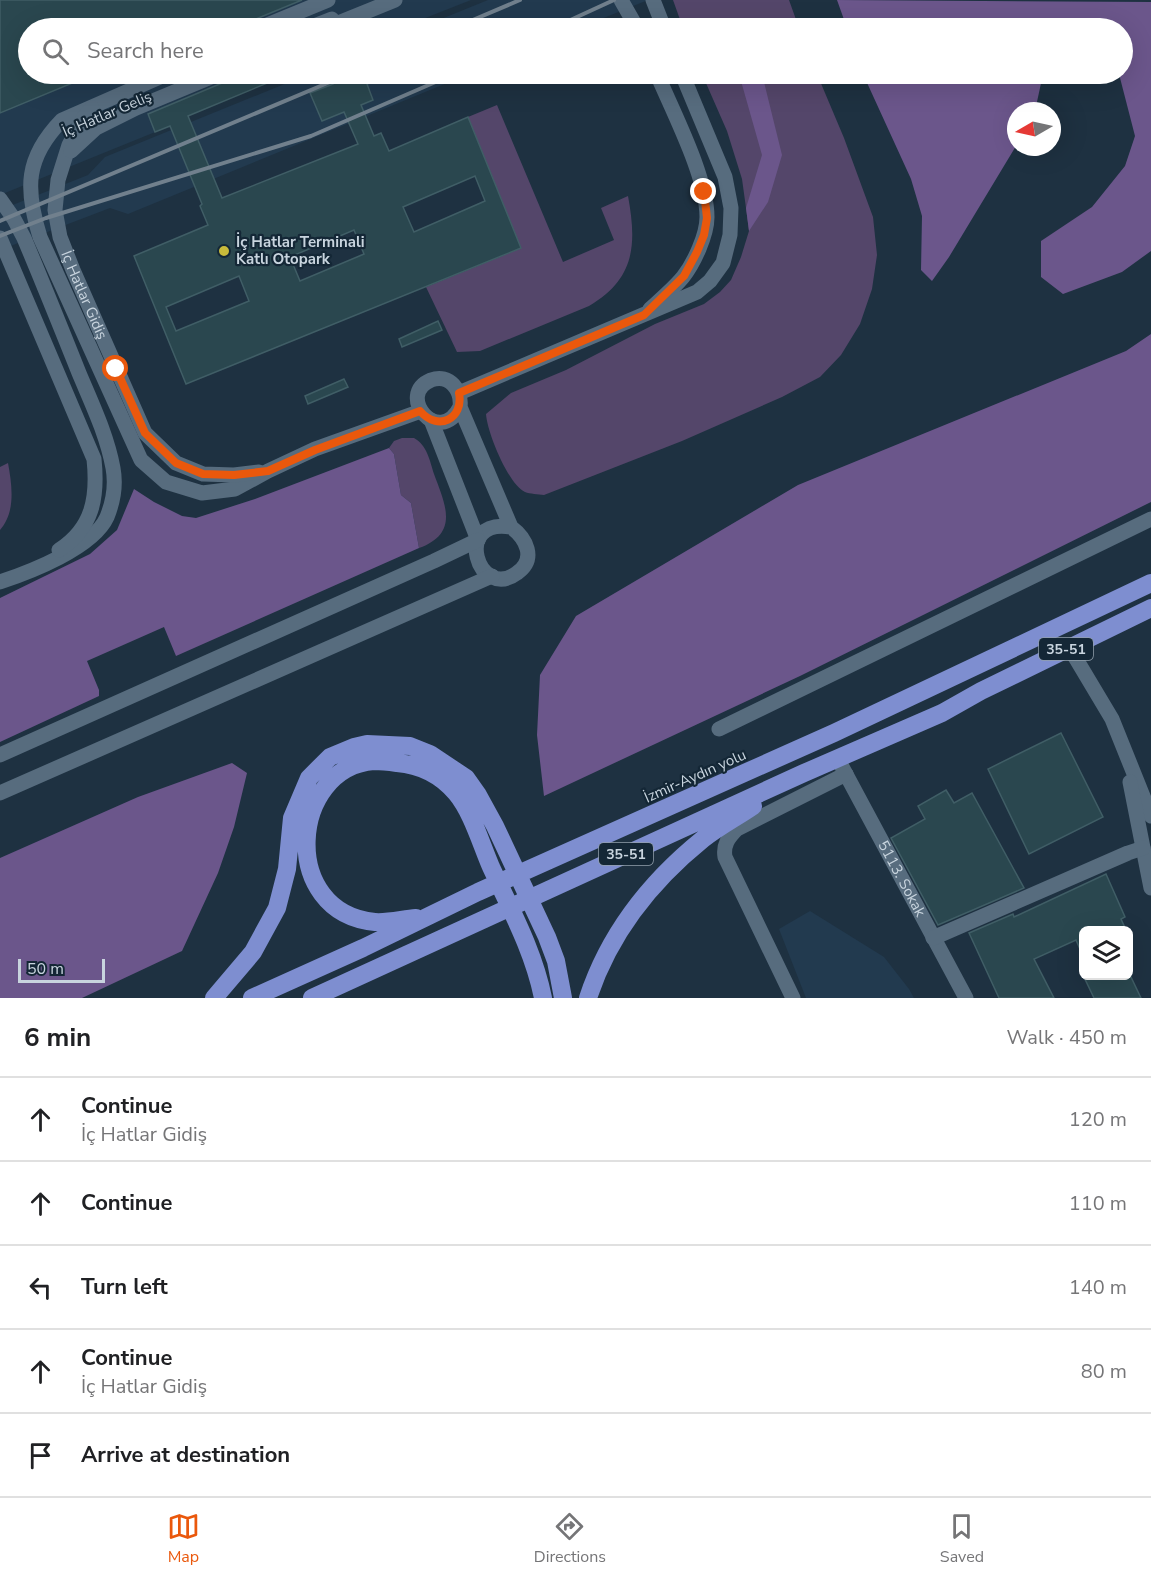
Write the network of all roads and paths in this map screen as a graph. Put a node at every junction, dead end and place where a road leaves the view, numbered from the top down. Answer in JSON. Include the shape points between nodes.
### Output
{"nodes":[{"id":1,"x":328,"y":0,"type":"edge"},
{"id":2,"x":342,"y":0,"type":"edge"},
{"id":3,"x":377,"y":0,"type":"edge"},
{"id":4,"x":395,"y":0,"type":"edge"},
{"id":5,"x":621,"y":0,"type":"edge"},
{"id":6,"x":653,"y":1,"type":"edge"},
{"id":7,"x":284,"y":18,"type":"edge"},
{"id":8,"x":298,"y":18,"type":"edge"},
{"id":9,"x":333,"y":18,"type":"edge"},
{"id":10,"x":351,"y":18,"type":"edge"},
{"id":11,"x":631,"y":18,"type":"edge"},
{"id":12,"x":660,"y":18,"type":"edge"},
{"id":13,"x":127,"y":84,"type":"edge"},
{"id":14,"x":144,"y":84,"type":"edge"},
{"id":15,"x":179,"y":84,"type":"edge"},
{"id":16,"x":195,"y":84,"type":"edge"},
{"id":17,"x":661,"y":84,"type":"edge"},
{"id":18,"x":686,"y":84,"type":"edge"},
{"id":19,"x":44,"y":141,"type":"junction"},
{"id":20,"x":65,"y":157,"type":"junction"},
{"id":21,"x":0,"y":199,"type":"edge"},
{"id":22,"x":0,"y":238,"type":"edge"},
{"id":23,"x":644,"y":315,"type":"junction"},
{"id":24,"x":460,"y":400,"type":"junction"},
{"id":25,"x":426,"y":416,"type":"junction"},
{"id":26,"x":268,"y":471,"type":"junction"},
{"id":27,"x":1151,"y":519,"type":"edge"},
{"id":28,"x":511,"y":527,"type":"junction"},
{"id":29,"x":478,"y":540,"type":"junction"},
{"id":30,"x":24,"y":574,"type":"junction"},
{"id":31,"x":492,"y":576,"type":"junction"},
{"id":32,"x":0,"y":582,"type":"edge"},
{"id":33,"x":1151,"y":583,"type":"edge"},
{"id":34,"x":1151,"y":608,"type":"edge"},
{"id":35,"x":1069,"y":647,"type":"junction"},
{"id":36,"x":719,"y":729,"type":"dead end"},
{"id":37,"x":1124,"y":750,"type":"junction"},
{"id":38,"x":0,"y":755,"type":"edge"},
{"id":39,"x":842,"y":767,"type":"junction"},
{"id":40,"x":804,"y":773,"type":"junction"},
{"id":41,"x":0,"y":793,"type":"edge"},
{"id":42,"x":1151,"y":816,"type":"edge"},
{"id":43,"x":1143,"y":848,"type":"junction"},
{"id":44,"x":1151,"y":888,"type":"edge"},
{"id":45,"x":430,"y":917,"type":"junction"},
{"id":46,"x":933,"y":938,"type":"junction"},
{"id":47,"x":214,"y":998,"type":"edge"},
{"id":48,"x":252,"y":998,"type":"edge"},
{"id":49,"x":312,"y":998,"type":"edge"},
{"id":50,"x":543,"y":998,"type":"edge"},
{"id":51,"x":563,"y":998,"type":"edge"},
{"id":52,"x":588,"y":998,"type":"edge"},
{"id":53,"x":793,"y":998,"type":"edge"},
{"id":54,"x":966,"y":998,"type":"edge"}],
"edges":[{"from":1,"to":7,"type":"street"},
{"from":2,"to":8,"type":"street"},
{"from":3,"to":9,"type":"street"},
{"from":4,"to":10,"type":"street"},
{"from":5,"to":11,"type":"street"},
{"from":6,"to":12,"type":"street"},
{"from":13,"to":20,"type":"street","name":"İç Hatlar Gidiş","via":[[94,105]]},
{"from":14,"to":19,"type":"street","name":"İç Hatlar Geliş","via":[[62,120]]},
{"from":15,"to":19,"type":"street","name":"İç Hatlar Geliş"},
{"from":16,"to":20,"type":"street","via":[[96,128]]},
{"from":17,"to":23,"type":"street","via":[[704,192],[707,218],[704,235],[684,276]]},
{"from":18,"to":23,"type":"street","via":[[725,177],[731,208],[730,235],[723,263],[710,281],[697,292]]},
{"from":19,"to":26,"type":"street","name":"İç Hatlar Geliş","via":[[30,175],[33,214],[141,460],[166,482],[202,493],[235,489]]},
{"from":20,"to":26,"type":"street","name":"İç Hatlar Gidiş","via":[[55,210],[60,237],[145,433],[176,463],[203,474]]},
{"from":21,"to":30,"type":"street","via":[[14,219],[42,282],[100,425],[114,482],[106,519],[81,546]]},
{"from":22,"to":30,"type":"street","via":[[94,459],[97,485],[93,509],[69,544]]},
{"from":23,"to":24,"type":"street"},
{"from":24,"to":25,"type":"street","via":[[452,418],[438,422]]},
{"from":24,"to":25,"type":"street","via":[[451,382],[430,381],[420,391],[418,405]]},
{"from":24,"to":28,"type":"street"},
{"from":25,"to":26,"type":"street","via":[[315,450]]},
{"from":25,"to":29,"type":"street"},
{"from":27,"to":36,"type":"street"},
{"from":28,"to":29,"type":"street","via":[[490,528]]},
{"from":28,"to":31,"type":"street","via":[[526,542],[528,551],[523,567],[509,577]]},
{"from":29,"to":31,"type":"street","via":[[475,549],[479,565]]},
{"from":29,"to":38,"type":"street"},
{"from":30,"to":32,"type":"street"},
{"from":31,"to":41,"type":"street"},
{"from":33,"to":45,"type":"highway","name":"İzmir-Aydın yolu","number":"35-51"},
{"from":34,"to":35,"type":"highway","number":"35-51"},
{"from":35,"to":37,"type":"street","via":[[1112,719]]},
{"from":35,"to":39,"type":"highway","number":"35-51"},
{"from":37,"to":42,"type":"street"},
{"from":37,"to":43,"type":"street"},
{"from":39,"to":40,"type":"highway","number":"35-51"},
{"from":39,"to":46,"type":"street","name":"5113. Sokak"},
{"from":39,"to":53,"type":"street","via":[[737,829],[724,848]]},
{"from":40,"to":49,"type":"highway","number":"35-51"},
{"from":40,"to":52,"type":"highway","via":[[704,838],[663,875],[617,933]]},
{"from":43,"to":44,"type":"street"},
{"from":43,"to":46,"type":"street"},
{"from":45,"to":48,"type":"highway","name":"İzmir-Aydın yolu","number":"35-51"},
{"from":45,"to":50,"type":"highway","via":[[376,922],[351,916],[327,900],[315,884],[306,851],[312,816],[322,790],[338,775],[373,761],[412,764],[441,778],[458,794],[538,972]]},
{"from":46,"to":54,"type":"street","name":"5113. Sokak"},
{"from":47,"to":51,"type":"highway","via":[[253,952],[277,908],[287,868],[292,818],[309,778],[330,757],[367,744],[410,746],[466,778],[504,845],[547,937]]}]}
